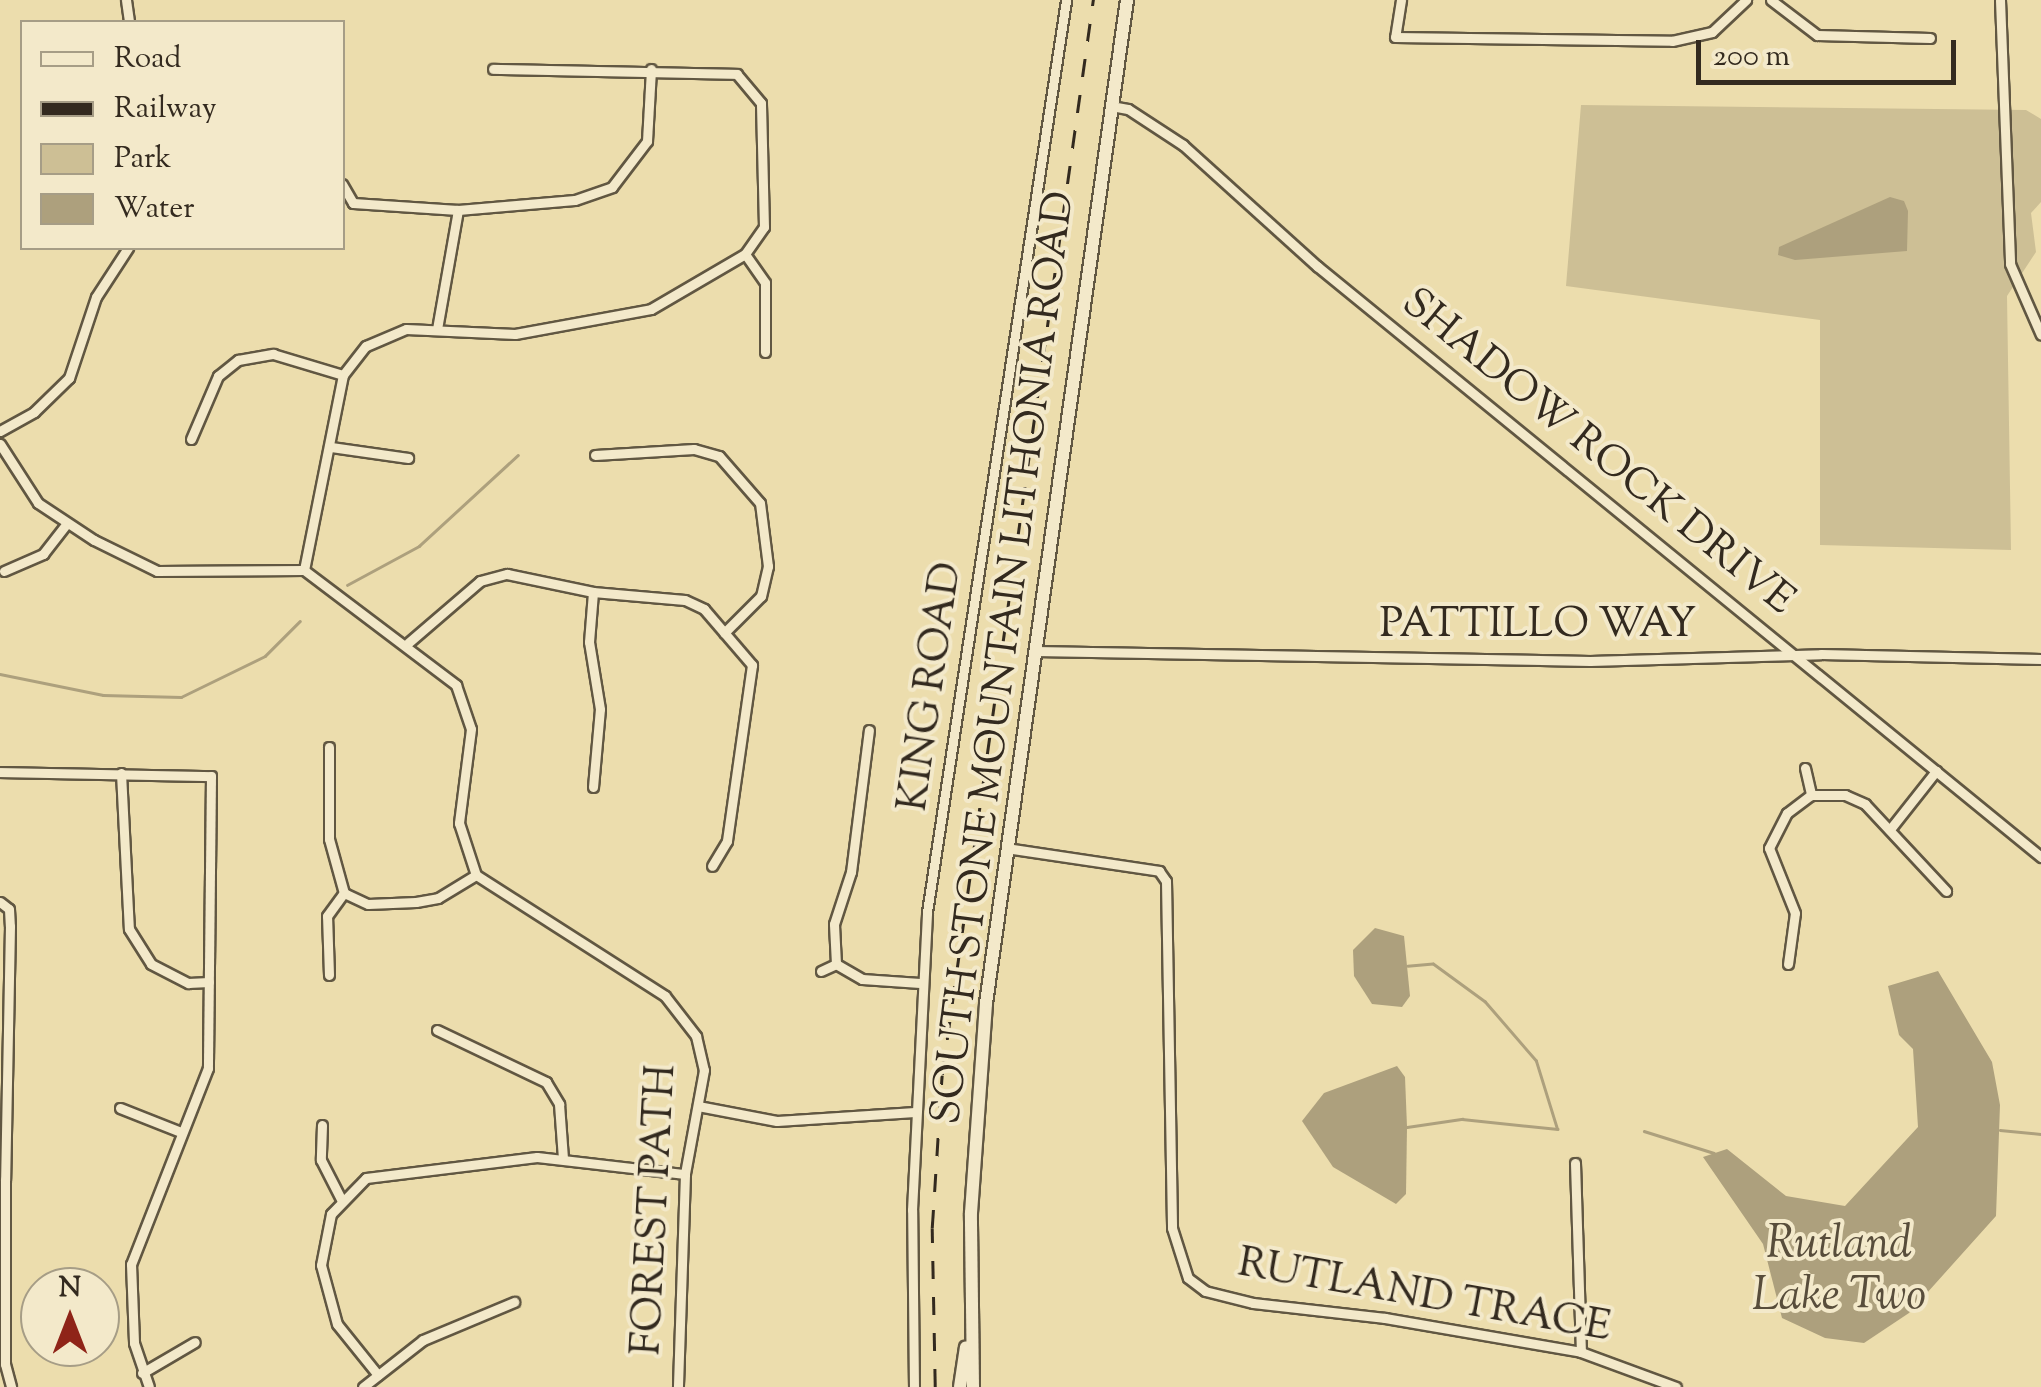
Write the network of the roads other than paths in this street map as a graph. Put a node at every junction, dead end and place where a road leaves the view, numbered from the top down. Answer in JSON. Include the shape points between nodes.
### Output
{"nodes":[{"id":1,"x":1066,"y":0,"type":"edge"},
{"id":2,"x":1127,"y":0,"type":"edge"},
{"id":3,"x":1400,"y":0,"type":"edge"},
{"id":4,"x":1746,"y":0,"type":"edge"},
{"id":5,"x":1771,"y":0,"type":"edge"},
{"id":6,"x":2000,"y":0,"type":"edge"},
{"id":7,"x":1930,"y":38,"type":"dead end"},
{"id":8,"x":493,"y":69,"type":"dead end"},
{"id":9,"x":651,"y":70,"type":"junction"},
{"id":10,"x":1111,"y":106,"type":"junction"},
{"id":11,"x":345,"y":189,"type":"edge"},
{"id":12,"x":458,"y":210,"type":"junction"},
{"id":13,"x":127,"y":250,"type":"edge"},
{"id":14,"x":744,"y":254,"type":"junction"},
{"id":15,"x":437,"y":329,"type":"junction"},
{"id":16,"x":2041,"y":335,"type":"edge"},
{"id":17,"x":764,"y":352,"type":"dead end"},
{"id":18,"x":343,"y":375,"type":"junction"},
{"id":19,"x":0,"y":431,"type":"edge"},
{"id":20,"x":191,"y":439,"type":"dead end"},
{"id":21,"x":0,"y":444,"type":"edge"},
{"id":22,"x":331,"y":447,"type":"junction"},
{"id":23,"x":596,"y":455,"type":"dead end"},
{"id":24,"x":408,"y":458,"type":"dead end"},
{"id":25,"x":66,"y":525,"type":"junction"},
{"id":26,"x":304,"y":570,"type":"junction"},
{"id":27,"x":4,"y":571,"type":"dead end"},
{"id":28,"x":593,"y":592,"type":"junction"},
{"id":29,"x":724,"y":633,"type":"junction"},
{"id":30,"x":408,"y":644,"type":"junction"},
{"id":31,"x":1035,"y":651,"type":"junction"},
{"id":32,"x":1796,"y":658,"type":"junction"},
{"id":33,"x":2041,"y":659,"type":"edge"},
{"id":34,"x":869,"y":730,"type":"dead end"},
{"id":35,"x":329,"y":747,"type":"dead end"},
{"id":36,"x":1805,"y":768,"type":"dead end"},
{"id":37,"x":0,"y":772,"type":"edge"},
{"id":38,"x":1936,"y":772,"type":"junction"},
{"id":39,"x":122,"y":773,"type":"junction"},
{"id":40,"x":593,"y":787,"type":"dead end"},
{"id":41,"x":1810,"y":795,"type":"junction"},
{"id":42,"x":1891,"y":828,"type":"junction"},
{"id":43,"x":1006,"y":848,"type":"junction"},
{"id":44,"x":2041,"y":857,"type":"edge"},
{"id":45,"x":712,"y":866,"type":"dead end"},
{"id":46,"x":476,"y":875,"type":"junction"},
{"id":47,"x":1946,"y":891,"type":"dead end"},
{"id":48,"x":344,"y":892,"type":"junction"},
{"id":49,"x":0,"y":902,"type":"edge"},
{"id":50,"x":836,"y":964,"type":"junction"},
{"id":51,"x":1788,"y":964,"type":"dead end"},
{"id":52,"x":820,"y":972,"type":"dead end"},
{"id":53,"x":330,"y":975,"type":"dead end"},
{"id":54,"x":209,"y":982,"type":"junction"},
{"id":55,"x":920,"y":983,"type":"junction"},
{"id":56,"x":437,"y":1030,"type":"dead end"},
{"id":57,"x":698,"y":1106,"type":"junction"},
{"id":58,"x":120,"y":1108,"type":"dead end"},
{"id":59,"x":915,"y":1112,"type":"junction"},
{"id":60,"x":322,"y":1125,"type":"dead end"},
{"id":61,"x":181,"y":1132,"type":"junction"},
{"id":62,"x":564,"y":1158,"type":"junction"},
{"id":63,"x":1575,"y":1164,"type":"dead end"},
{"id":64,"x":686,"y":1174,"type":"junction"},
{"id":65,"x":2,"y":1180,"type":"edge"},
{"id":66,"x":341,"y":1199,"type":"junction"},
{"id":67,"x":514,"y":1302,"type":"dead end"},
{"id":68,"x":970,"y":1336,"type":"junction"},
{"id":69,"x":195,"y":1342,"type":"dead end"},
{"id":70,"x":1581,"y":1352,"type":"junction"},
{"id":71,"x":142,"y":1373,"type":"junction"},
{"id":72,"x":378,"y":1375,"type":"junction"},
{"id":73,"x":10,"y":1387,"type":"edge"},
{"id":74,"x":148,"y":1387,"type":"edge"},
{"id":75,"x":363,"y":1387,"type":"edge"},
{"id":76,"x":678,"y":1387,"type":"edge"},
{"id":77,"x":914,"y":1387,"type":"edge"},
{"id":78,"x":960,"y":1387,"type":"edge"},
{"id":79,"x":973,"y":1387,"type":"edge"},
{"id":80,"x":1676,"y":1387,"type":"edge"}],
"edges":[{"from":1,"to":55,"type":"street","name":"KING ROAD"},
{"from":2,"to":10,"type":"main road","name":"SOUTH STONE MOUNTAIN LITHONIA ROAD"},
{"from":3,"to":4,"type":"street","via":[[1395,37],[1672,41],[1712,32]]},
{"from":5,"to":7,"type":"street","via":[[1817,35]]},
{"from":6,"to":16,"type":"street","via":[[2010,264],[2015,289]]},
{"from":8,"to":9,"type":"street"},
{"from":9,"to":12,"type":"street","via":[[646,141],[612,187],[575,200]]},
{"from":9,"to":14,"type":"street","via":[[717,69],[737,74],[756,91],[763,116],[764,227]]},
{"from":10,"to":31,"type":"main road","name":"SOUTH STONE MOUNTAIN LITHONIA ROAD"},
{"from":10,"to":32,"type":"street","name":"SHADOW ROCK DRIVE","via":[[1128,109],[1183,145],[1317,266]]},
{"from":11,"to":12,"type":"street","via":[[353,203]]},
{"from":12,"to":15,"type":"street"},
{"from":13,"to":19,"type":"street","via":[[96,297],[69,378],[34,412]]},
{"from":14,"to":15,"type":"street","via":[[651,309],[515,334]]},
{"from":14,"to":17,"type":"street","via":[[765,284]]},
{"from":15,"to":18,"type":"street","via":[[385,335]]},
{"from":18,"to":20,"type":"street","via":[[273,354],[238,360],[218,376]]},
{"from":18,"to":22,"type":"street"},
{"from":21,"to":25,"type":"street","via":[[38,503]]},
{"from":22,"to":24,"type":"street"},
{"from":22,"to":26,"type":"street"},
{"from":23,"to":29,"type":"street","via":[[707,452],[719,456],[760,503],[768,566],[762,596]]},
{"from":25,"to":26,"type":"street","via":[[157,571]]},
{"from":25,"to":27,"type":"street","via":[[43,554]]},
{"from":26,"to":30,"type":"street"},
{"from":28,"to":29,"type":"street","via":[[685,600],[704,609]]},
{"from":28,"to":30,"type":"street","via":[[520,574],[494,576]]},
{"from":28,"to":40,"type":"street","via":[[589,642],[600,708]]},
{"from":29,"to":45,"type":"street","via":[[752,665],[727,841]]},
{"from":30,"to":46,"type":"street","via":[[456,685],[466,704],[471,728],[458,810]]},
{"from":31,"to":32,"type":"street","name":"PATTILLO WAY"},
{"from":31,"to":43,"type":"main road","name":"SOUTH STONE MOUNTAIN LITHONIA ROAD"},
{"from":32,"to":33,"type":"street","name":"PATTILLO WAY"},
{"from":32,"to":38,"type":"street","name":"SHADOW ROCK DRIVE"},
{"from":34,"to":50,"type":"street","via":[[851,872],[834,924]]},
{"from":35,"to":48,"type":"street","via":[[329,840]]},
{"from":36,"to":41,"type":"street"},
{"from":37,"to":39,"type":"street"},
{"from":38,"to":42,"type":"street"},
{"from":38,"to":44,"type":"street","name":"SHADOW ROCK DRIVE"},
{"from":39,"to":54,"type":"street","via":[[124,904],[134,941],[150,964],[188,983]]},
{"from":39,"to":54,"type":"street","via":[[211,776]]},
{"from":41,"to":42,"type":"street","via":[[1855,800]]},
{"from":41,"to":51,"type":"street","via":[[1787,813],[1769,848],[1795,913]]},
{"from":42,"to":47,"type":"street"},
{"from":43,"to":68,"type":"main road","name":"SOUTH STONE MOUNTAIN LITHONIA ROAD","via":[[977,1103]]},
{"from":43,"to":70,"type":"street","name":"RUTLAND TRACE","via":[[1160,871],[1166,882],[1172,1228],[1188,1278],[1205,1291],[1253,1303],[1383,1317]]},
{"from":46,"to":48,"type":"street","via":[[460,888],[416,902],[368,904]]},
{"from":46,"to":57,"type":"street","name":"FOREST PATH","via":[[664,996],[687,1018],[704,1070]]},
{"from":48,"to":53,"type":"street","via":[[327,916]]},
{"from":49,"to":65,"type":"street","via":[[9,909],[10,926]]},
{"from":50,"to":52,"type":"street"},
{"from":50,"to":55,"type":"street","via":[[862,979]]},
{"from":54,"to":61,"type":"street","via":[[208,1068]]},
{"from":55,"to":59,"type":"street","name":"KING ROAD"},
{"from":56,"to":62,"type":"street","via":[[546,1082],[559,1104]]},
{"from":57,"to":59,"type":"street","via":[[777,1121]]},
{"from":57,"to":64,"type":"street","name":"FOREST PATH"},
{"from":58,"to":61,"type":"street"},
{"from":59,"to":77,"type":"street","name":"KING ROAD"},
{"from":60,"to":66,"type":"street","via":[[321,1160]]},
{"from":61,"to":71,"type":"street","via":[[131,1264]]},
{"from":62,"to":64,"type":"street"},
{"from":62,"to":66,"type":"street","via":[[378,1175]]},
{"from":63,"to":70,"type":"street"},
{"from":64,"to":76,"type":"street","name":"FOREST PATH"},
{"from":65,"to":73,"type":"street"},
{"from":66,"to":72,"type":"street","via":[[323,1239],[324,1291],[338,1324]]},
{"from":67,"to":72,"type":"street","via":[[448,1326]]},
{"from":68,"to":78,"type":"main road"},
{"from":68,"to":79,"type":"main road","name":"SOUTH STONE MOUNTAIN LITHONIA ROAD"},
{"from":69,"to":71,"type":"street"},
{"from":70,"to":80,"type":"street","name":"RUTLAND TRACE"},
{"from":71,"to":74,"type":"street"},
{"from":72,"to":75,"type":"street"}]}
